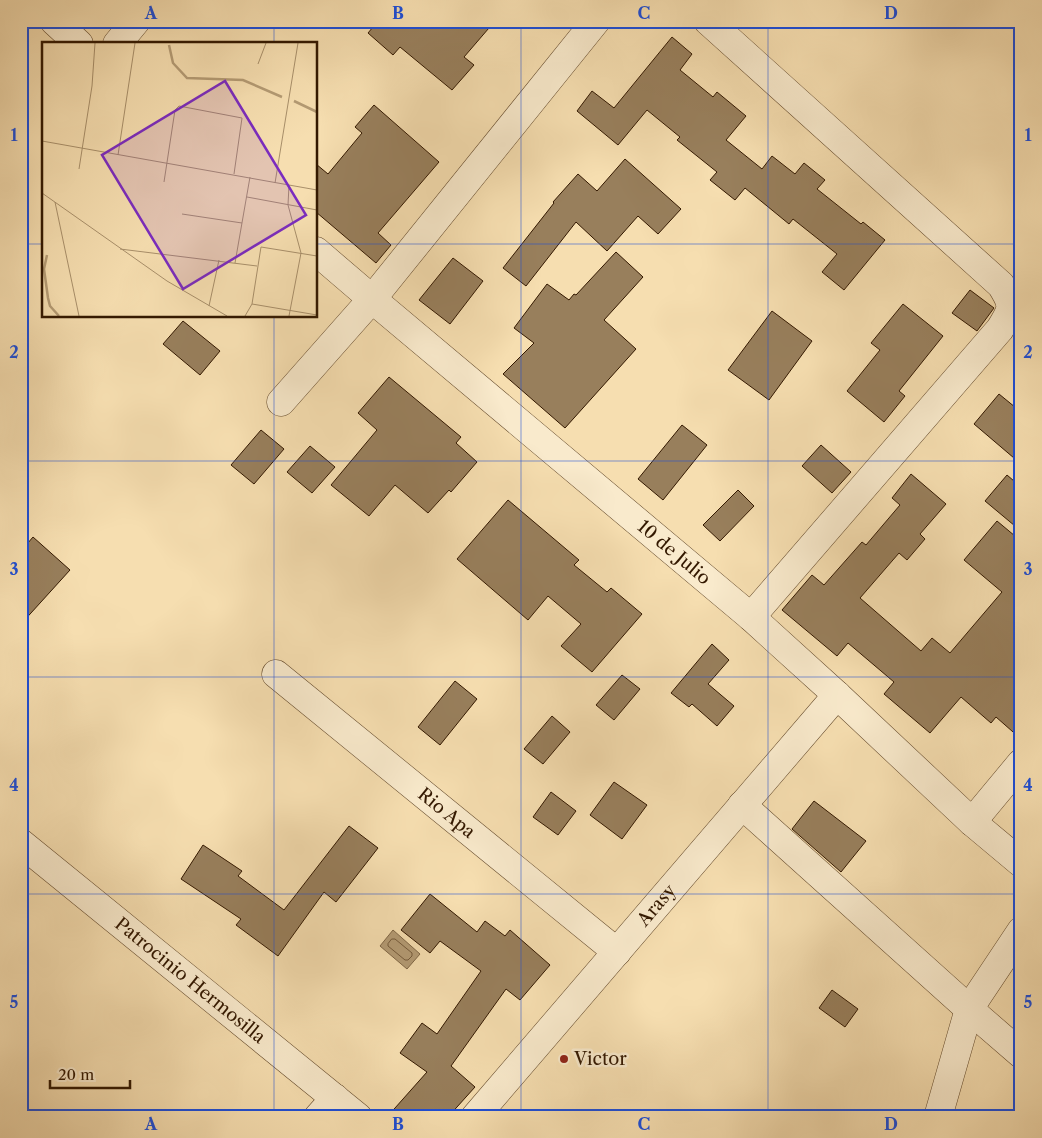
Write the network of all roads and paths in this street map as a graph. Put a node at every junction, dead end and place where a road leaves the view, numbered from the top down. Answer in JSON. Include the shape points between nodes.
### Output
{"nodes":[{"id":1,"x":54,"y":21,"type":"edge"},
{"id":2,"x":136,"y":21,"type":"edge"},
{"id":3,"x":596,"y":21,"type":"edge"},
{"id":4,"x":708,"y":21,"type":"edge"},
{"id":5,"x":77,"y":42,"type":"edge"},
{"id":6,"x":119,"y":42,"type":"edge"},
{"id":7,"x":318,"y":253,"type":"edge"},
{"id":8,"x":372,"y":299,"type":"junction"},
{"id":9,"x":281,"y":402,"type":"dead end"},
{"id":10,"x":751,"y":617,"type":"junction"},
{"id":11,"x":276,"y":674,"type":"dead end"},
{"id":12,"x":837,"y":695,"type":"junction"},
{"id":13,"x":1021,"y":762,"type":"edge"},
{"id":14,"x":742,"y":806,"type":"junction"},
{"id":15,"x":972,"y":822,"type":"junction"},
{"id":16,"x":21,"y":843,"type":"edge"},
{"id":17,"x":1021,"y":863,"type":"edge"},
{"id":18,"x":1021,"y":931,"type":"edge"},
{"id":19,"x":617,"y":952,"type":"junction"},
{"id":20,"x":969,"y":1009,"type":"junction"},
{"id":21,"x":1021,"y":1054,"type":"edge"},
{"id":22,"x":326,"y":1108,"type":"edge"},
{"id":23,"x":358,"y":1117,"type":"edge"},
{"id":24,"x":475,"y":1117,"type":"edge"},
{"id":25,"x":938,"y":1117,"type":"edge"}],
"edges":[{"from":1,"to":5,"type":"street"},
{"from":2,"to":6,"type":"street"},
{"from":3,"to":8,"type":"street"},
{"from":4,"to":10,"type":"street","via":[[1001,285],[1010,300],[1010,313],[1000,329]]},
{"from":7,"to":8,"type":"street","name":"10 de Julio"},
{"from":8,"to":9,"type":"street"},
{"from":8,"to":10,"type":"street","name":"10 de Julio"},
{"from":10,"to":12,"type":"street","name":"10 de Julio"},
{"from":11,"to":19,"type":"street","name":"Rio Apa"},
{"from":12,"to":14,"type":"street","name":"Arasy"},
{"from":12,"to":15,"type":"street","name":"10 de Julio"},
{"from":13,"to":15,"type":"street"},
{"from":14,"to":19,"type":"street","name":"Arasy"},
{"from":14,"to":20,"type":"street"},
{"from":15,"to":17,"type":"street","name":"10 de Julio"},
{"from":16,"to":22,"type":"street","name":"Patrocinio Hermosilla"},
{"from":18,"to":20,"type":"street"},
{"from":19,"to":24,"type":"street","name":"Arasy"},
{"from":20,"to":21,"type":"street"},
{"from":20,"to":25,"type":"street"},
{"from":22,"to":23,"type":"street","name":"Patrocinio Hermosilla"}]}
